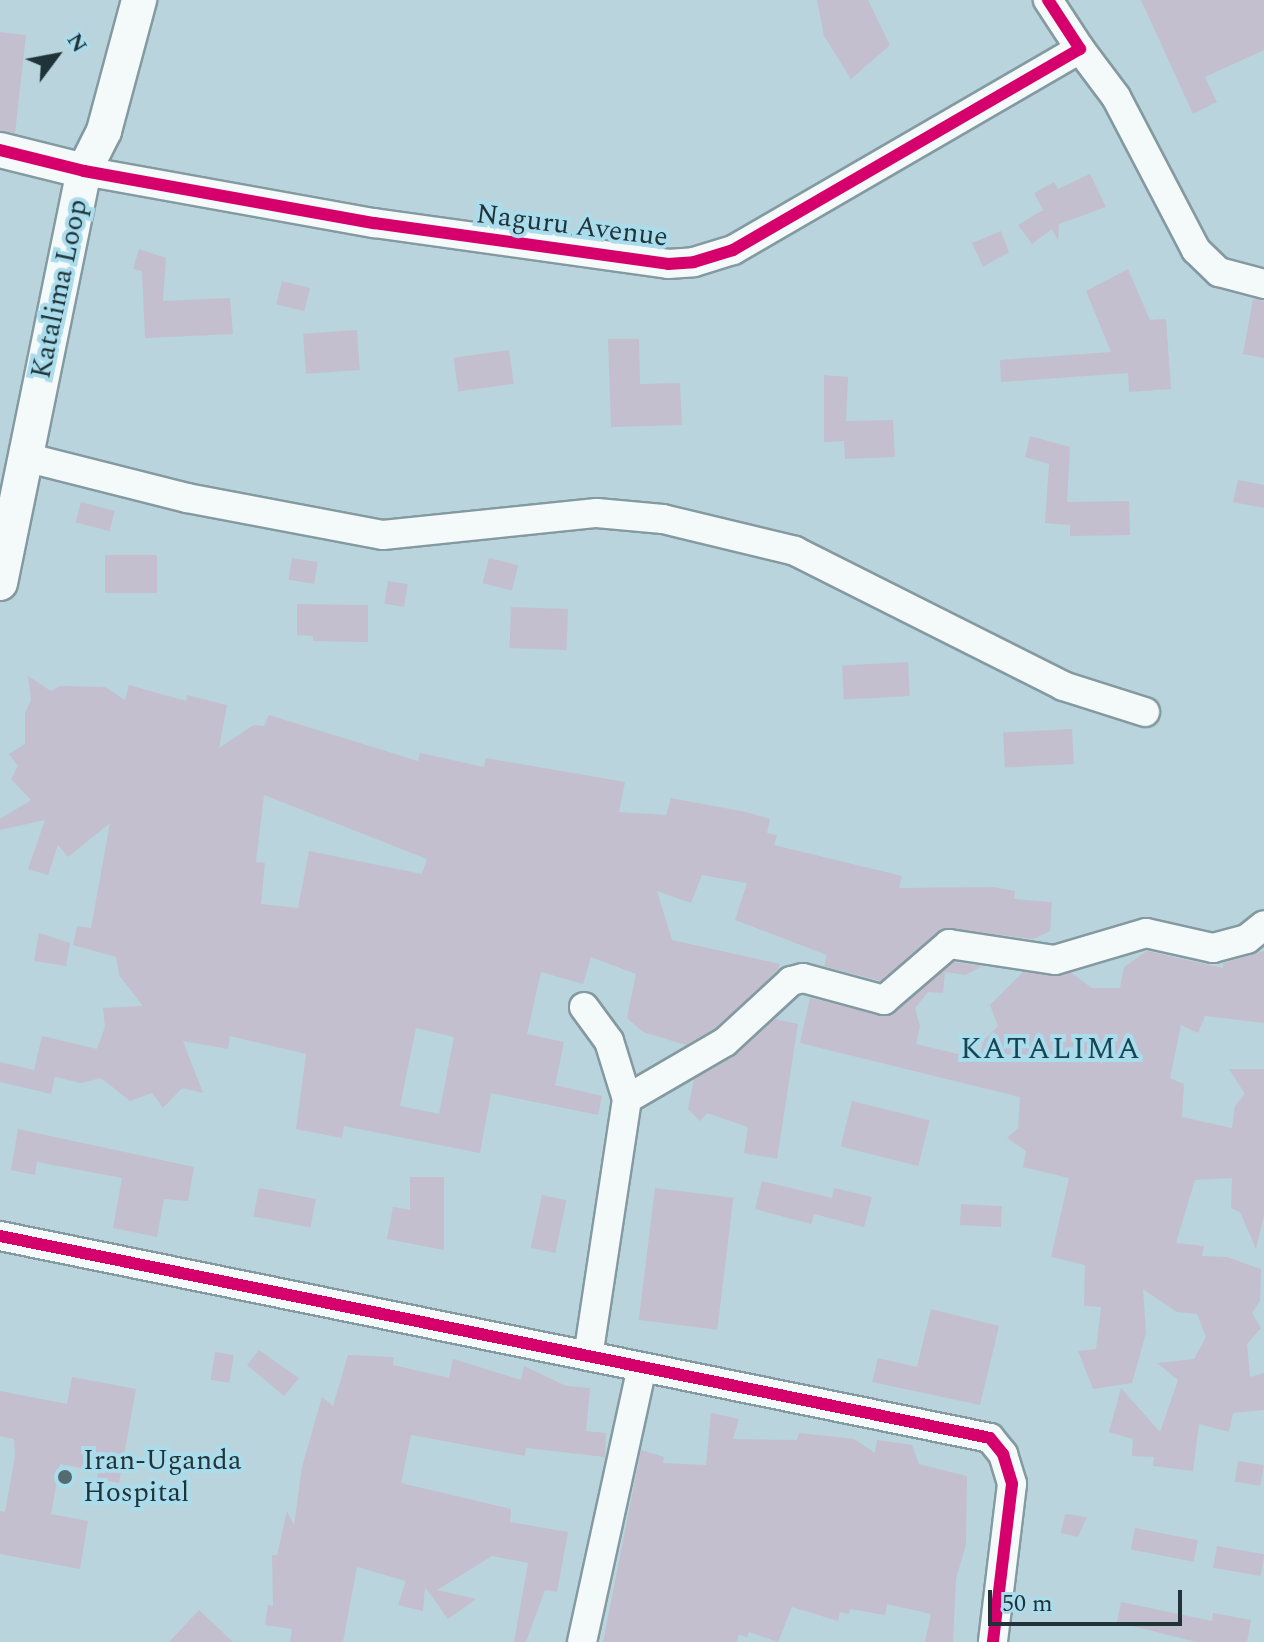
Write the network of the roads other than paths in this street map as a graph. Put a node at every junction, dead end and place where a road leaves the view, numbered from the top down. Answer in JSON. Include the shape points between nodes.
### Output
{"nodes":[{"id":1,"x":139,"y":0,"type":"edge"},
{"id":2,"x":1048,"y":0,"type":"edge"},
{"id":3,"x":1080,"y":49,"type":"junction"},
{"id":4,"x":0,"y":150,"type":"edge"},
{"id":5,"x":84,"y":171,"type":"junction"},
{"id":6,"x":1264,"y":284,"type":"edge"},
{"id":7,"x":25,"y":457,"type":"junction"},
{"id":8,"x":0,"y":583,"type":"edge"},
{"id":9,"x":1145,"y":712,"type":"dead end"},
{"id":10,"x":1264,"y":925,"type":"edge"},
{"id":11,"x":584,"y":1007,"type":"dead end"},
{"id":12,"x":627,"y":1099,"type":"junction"},
{"id":13,"x":0,"y":1236,"type":"edge"},
{"id":14,"x":588,"y":1356,"type":"junction"},
{"id":15,"x":642,"y":1367,"type":"junction"},
{"id":16,"x":582,"y":1642,"type":"edge"},
{"id":17,"x":993,"y":1642,"type":"edge"}],
"edges":[{"from":1,"to":5,"type":"street","name":"Katalima Loop","via":[[104,131]]},
{"from":2,"to":3,"type":"street"},
{"from":3,"to":5,"type":"street","name":"Naguru Avenue","via":[[733,250],[694,262],[668,264],[374,223]]},
{"from":3,"to":6,"type":"street","via":[[1116,97],[1196,250],[1219,272]]},
{"from":4,"to":5,"type":"street","name":"Naguru Avenue"},
{"from":5,"to":7,"type":"street","name":"Katalima Loop"},
{"from":7,"to":8,"type":"street","name":"Katalima Loop"},
{"from":7,"to":9,"type":"street","via":[[187,498],[383,535],[597,513],[663,519],[795,551],[1063,686]]},
{"from":10,"to":12,"type":"street","via":[[1247,939],[1213,948],[1146,933],[1055,960],[949,944],[884,1000],[803,978],[791,981],[725,1042]]},
{"from":11,"to":12,"type":"street","via":[[609,1041]]},
{"from":12,"to":14,"type":"street"},
{"from":13,"to":14,"type":"street"},
{"from":14,"to":15,"type":"street"},
{"from":15,"to":16,"type":"street"},
{"from":15,"to":17,"type":"street","via":[[990,1438],[1003,1454],[1012,1484]]}]}
